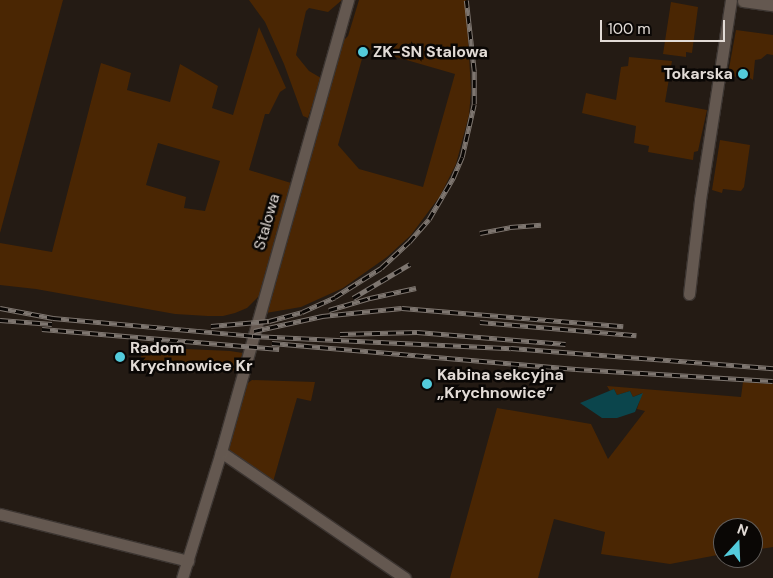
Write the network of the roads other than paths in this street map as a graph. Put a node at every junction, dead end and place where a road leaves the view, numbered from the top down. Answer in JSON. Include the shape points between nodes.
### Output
{"nodes":[{"id":1,"x":348,"y":0,"type":"edge"},
{"id":2,"x":731,"y":0,"type":"edge"},
{"id":3,"x":744,"y":1,"type":"edge"},
{"id":4,"x":773,"y":5,"type":"edge"},
{"id":5,"x":688,"y":294,"type":"dead end"},
{"id":6,"x":221,"y":452,"type":"junction"},
{"id":7,"x":0,"y":514,"type":"edge"},
{"id":8,"x":188,"y":561,"type":"junction"},
{"id":9,"x":182,"y":578,"type":"edge"},
{"id":10,"x":405,"y":578,"type":"edge"}],
"edges":[{"from":1,"to":6,"type":"street","name":"Stalowa"},
{"from":2,"to":5,"type":"street"},
{"from":3,"to":4,"type":"street"},
{"from":6,"to":8,"type":"street","name":"Stalowa"},
{"from":6,"to":10,"type":"street"},
{"from":7,"to":8,"type":"street"},
{"from":8,"to":9,"type":"street","name":"Stalowa"}]}
